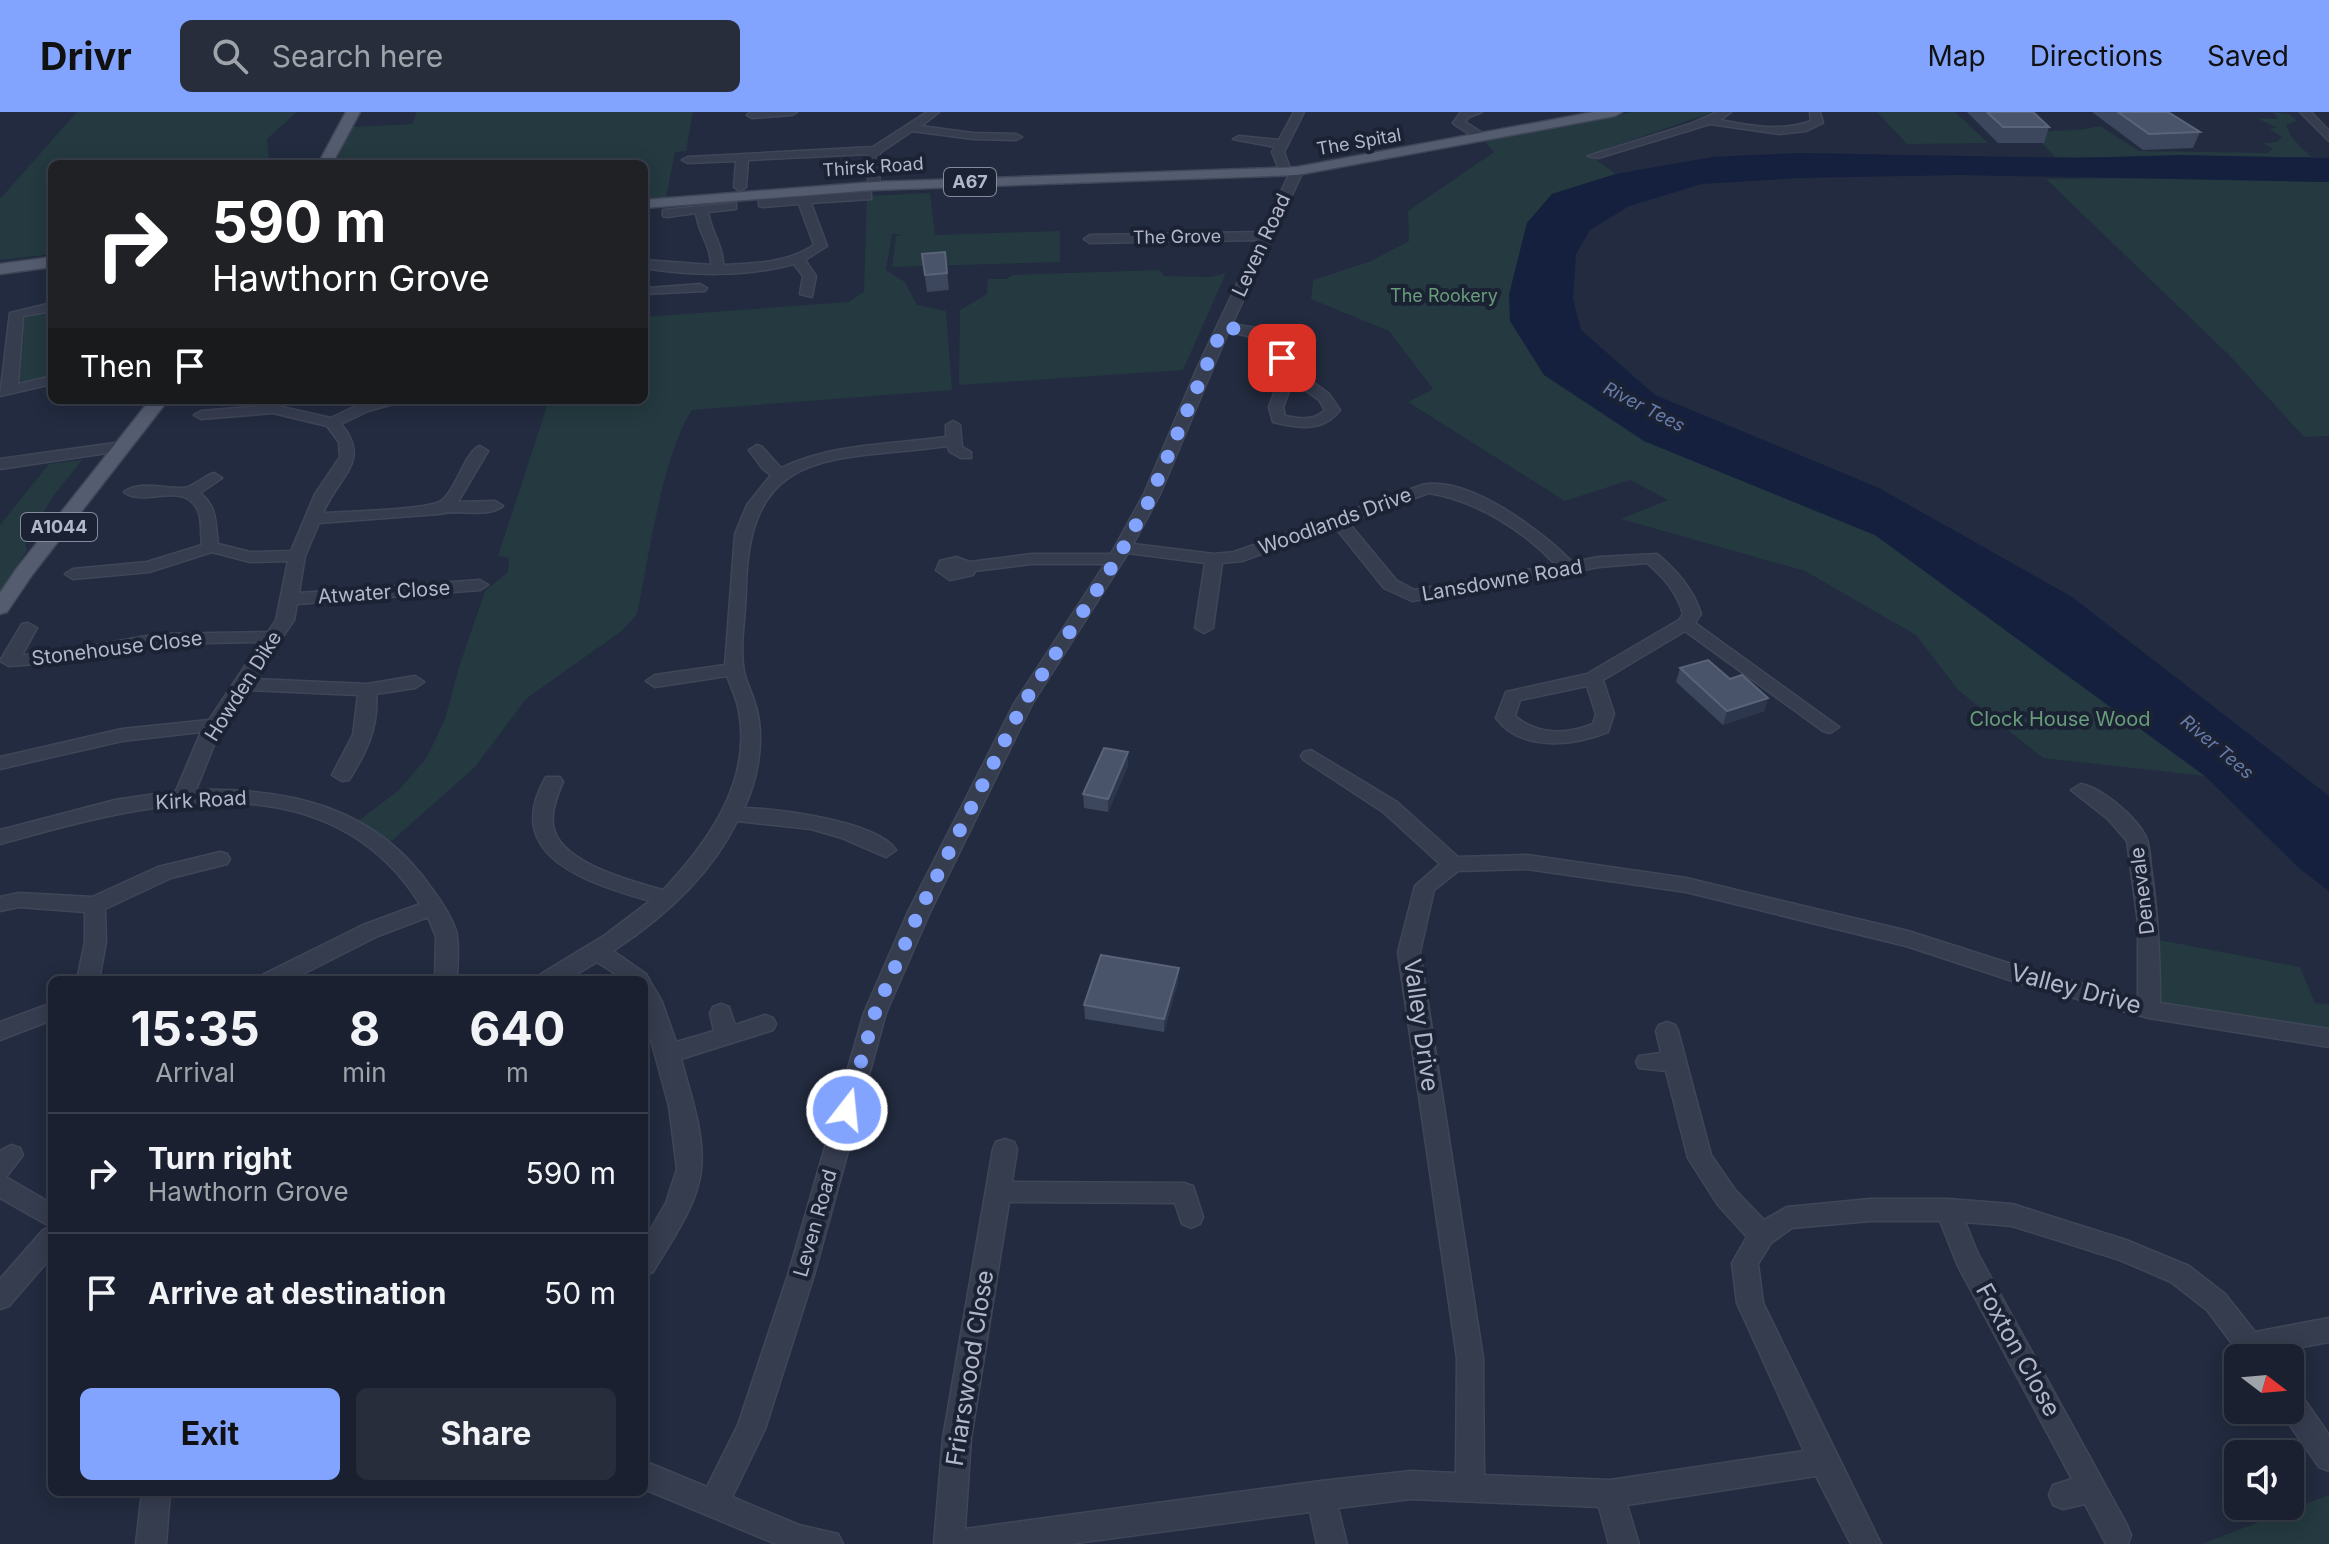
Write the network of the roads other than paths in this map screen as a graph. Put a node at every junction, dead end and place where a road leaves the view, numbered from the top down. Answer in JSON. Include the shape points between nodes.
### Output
{"nodes":[{"id":1,"x":353,"y":112,"type":"edge"},
{"id":2,"x":792,"y":112,"type":"edge"},
{"id":3,"x":934,"y":112,"type":"edge"},
{"id":4,"x":1299,"y":112,"type":"edge"},
{"id":5,"x":1477,"y":112,"type":"edge"},
{"id":6,"x":1615,"y":112,"type":"edge"},
{"id":7,"x":1726,"y":112,"type":"edge"},
{"id":8,"x":1815,"y":112,"type":"edge"},
{"id":9,"x":2305,"y":112,"type":"edge"},
{"id":10,"x":752,"y":116,"type":"edge"},
{"id":11,"x":1708,"y":120,"type":"junction"},
{"id":12,"x":913,"y":128,"type":"junction"},
{"id":13,"x":1017,"y":136,"type":"dead end"},
{"id":14,"x":1480,"y":136,"type":"junction"},
{"id":15,"x":1236,"y":138,"type":"dead end"},
{"id":16,"x":2329,"y":138,"type":"edge"},
{"id":17,"x":1282,"y":144,"type":"junction"},
{"id":18,"x":876,"y":150,"type":"junction"},
{"id":19,"x":1601,"y":156,"type":"dead end"},
{"id":20,"x":742,"y":157,"type":"junction"},
{"id":21,"x":327,"y":160,"type":"edge"},
{"id":22,"x":688,"y":160,"type":"dead end"},
{"id":23,"x":1292,"y":172,"type":"junction"},
{"id":24,"x":758,"y":180,"type":"dead end"},
{"id":25,"x":870,"y":191,"type":"junction"},
{"id":26,"x":804,"y":201,"type":"junction"},
{"id":27,"x":763,"y":203,"type":"dead end"},
{"id":28,"x":648,"y":204,"type":"edge"},
{"id":29,"x":732,"y":206,"type":"dead end"},
{"id":30,"x":702,"y":210,"type":"junction"},
{"id":31,"x":667,"y":213,"type":"dead end"},
{"id":32,"x":1265,"y":236,"type":"junction"},
{"id":33,"x":1090,"y":239,"type":"dead end"},
{"id":34,"x":799,"y":261,"type":"junction"},
{"id":35,"x":48,"y":263,"type":"edge"},
{"id":36,"x":648,"y":265,"type":"edge"},
{"id":37,"x":0,"y":269,"type":"edge"},
{"id":38,"x":672,"y":269,"type":"junction"},
{"id":39,"x":717,"y":269,"type":"junction"},
{"id":40,"x":700,"y":288,"type":"dead end"},
{"id":41,"x":672,"y":291,"type":"junction"},
{"id":42,"x":649,"y":292,"type":"dead end"},
{"id":43,"x":807,"y":294,"type":"dead end"},
{"id":44,"x":48,"y":308,"type":"edge"},
{"id":45,"x":17,"y":313,"type":"junction"},
{"id":46,"x":0,"y":315,"type":"edge"},
{"id":47,"x":1223,"y":327,"type":"junction"},
{"id":48,"x":1289,"y":372,"type":"dead end"},
{"id":49,"x":48,"y":381,"type":"edge"},
{"id":50,"x":5,"y":390,"type":"edge"},
{"id":51,"x":156,"y":404,"type":"edge"},
{"id":52,"x":375,"y":404,"type":"edge"},
{"id":53,"x":211,"y":412,"type":"dead end"},
{"id":54,"x":332,"y":423,"type":"junction"},
{"id":55,"x":958,"y":440,"type":"dead end"},
{"id":56,"x":122,"y":447,"type":"junction"},
{"id":57,"x":751,"y":447,"type":"dead end"},
{"id":58,"x":480,"y":451,"type":"dead end"},
{"id":59,"x":0,"y":464,"type":"edge"},
{"id":60,"x":454,"y":467,"type":"dead end"},
{"id":61,"x":471,"y":467,"type":"junction"},
{"id":62,"x":781,"y":475,"type":"junction"},
{"id":63,"x":214,"y":478,"type":"dead end"},
{"id":64,"x":132,"y":492,"type":"dead end"},
{"id":65,"x":189,"y":493,"type":"junction"},
{"id":66,"x":447,"y":505,"type":"junction"},
{"id":67,"x":495,"y":506,"type":"dead end"},
{"id":68,"x":313,"y":519,"type":"junction"},
{"id":69,"x":1338,"y":520,"type":"junction"},
{"id":70,"x":211,"y":547,"type":"junction"},
{"id":71,"x":1121,"y":554,"type":"junction"},
{"id":72,"x":297,"y":556,"type":"junction"},
{"id":73,"x":1214,"y":559,"type":"junction"},
{"id":74,"x":968,"y":567,"type":"dead end"},
{"id":75,"x":1570,"y":569,"type":"junction"},
{"id":76,"x":73,"y":574,"type":"dead end"},
{"id":77,"x":480,"y":585,"type":"dead end"},
{"id":78,"x":288,"y":600,"type":"junction"},
{"id":79,"x":0,"y":608,"type":"edge"},
{"id":80,"x":1685,"y":624,"type":"junction"},
{"id":81,"x":28,"y":628,"type":"dead end"},
{"id":82,"x":1203,"y":628,"type":"dead end"},
{"id":83,"x":272,"y":637,"type":"junction"},
{"id":84,"x":4,"y":668,"type":"edge"},
{"id":85,"x":734,"y":669,"type":"junction"},
{"id":86,"x":1593,"y":678,"type":"junction"},
{"id":87,"x":655,"y":681,"type":"dead end"},
{"id":88,"x":415,"y":682,"type":"dead end"},
{"id":89,"x":242,"y":684,"type":"junction"},
{"id":90,"x":367,"y":690,"type":"junction"},
{"id":91,"x":1828,"y":722,"type":"dead end"},
{"id":92,"x":214,"y":725,"type":"junction"},
{"id":93,"x":0,"y":763,"type":"edge"},
{"id":94,"x":1314,"y":763,"type":"dead end"},
{"id":95,"x":342,"y":775,"type":"dead end"},
{"id":96,"x":556,"y":790,"type":"dead end"},
{"id":97,"x":2082,"y":793,"type":"dead end"},
{"id":98,"x":183,"y":797,"type":"junction"},
{"id":99,"x":731,"y":814,"type":"junction"},
{"id":100,"x":0,"y":837,"type":"edge"},
{"id":101,"x":873,"y":849,"type":"dead end"},
{"id":102,"x":220,"y":859,"type":"dead end"},
{"id":103,"x":1453,"y":864,"type":"junction"},
{"id":104,"x":15,"y":895,"type":"edge"},
{"id":105,"x":666,"y":898,"type":"junction"},
{"id":106,"x":94,"y":905,"type":"junction"},
{"id":107,"x":432,"y":908,"type":"junction"},
{"id":108,"x":598,"y":952,"type":"junction"},
{"id":109,"x":89,"y":976,"type":"edge"},
{"id":110,"x":280,"y":976,"type":"edge"},
{"id":111,"x":446,"y":976,"type":"edge"},
{"id":112,"x":556,"y":976,"type":"edge"},
{"id":113,"x":635,"y":976,"type":"edge"},
{"id":114,"x":648,"y":1000,"type":"edge"},
{"id":115,"x":2149,"y":1010,"type":"junction"},
{"id":116,"x":48,"y":1013,"type":"edge"},
{"id":117,"x":765,"y":1024,"type":"dead end"},
{"id":118,"x":0,"y":1031,"type":"edge"},
{"id":119,"x":1667,"y":1031,"type":"dead end"},
{"id":120,"x":2329,"y":1038,"type":"edge"},
{"id":121,"x":667,"y":1054,"type":"junction"},
{"id":122,"x":1647,"y":1062,"type":"dead end"},
{"id":123,"x":1673,"y":1062,"type":"junction"},
{"id":124,"x":1005,"y":1149,"type":"dead end"},
{"id":125,"x":0,"y":1185,"type":"edge"},
{"id":126,"x":998,"y":1192,"type":"junction"},
{"id":127,"x":1948,"y":1210,"type":"junction"},
{"id":128,"x":48,"y":1215,"type":"edge"},
{"id":129,"x":1191,"y":1217,"type":"dead end"},
{"id":130,"x":1762,"y":1235,"type":"junction"},
{"id":131,"x":48,"y":1243,"type":"edge"},
{"id":132,"x":648,"y":1257,"type":"edge"},
{"id":133,"x":0,"y":1298,"type":"edge"},
{"id":134,"x":2329,"y":1330,"type":"edge"},
{"id":135,"x":2249,"y":1344,"type":"edge"},
{"id":136,"x":2282,"y":1344,"type":"edge"},
{"id":137,"x":2304,"y":1422,"type":"edge"},
{"id":138,"x":2329,"y":1458,"type":"edge"},
{"id":139,"x":1823,"y":1461,"type":"junction"},
{"id":140,"x":648,"y":1477,"type":"edge"},
{"id":141,"x":1470,"y":1485,"type":"junction"},
{"id":142,"x":2092,"y":1488,"type":"junction"},
{"id":143,"x":1610,"y":1494,"type":"junction"},
{"id":144,"x":1321,"y":1495,"type":"junction"},
{"id":145,"x":2063,"y":1495,"type":"dead end"},
{"id":146,"x":155,"y":1496,"type":"edge"},
{"id":147,"x":714,"y":1503,"type":"junction"},
{"id":148,"x":2117,"y":1535,"type":"dead end"},
{"id":149,"x":1062,"y":1538,"type":"edge"},
{"id":150,"x":147,"y":1542,"type":"edge"},
{"id":151,"x":828,"y":1544,"type":"edge"},
{"id":152,"x":949,"y":1544,"type":"edge"},
{"id":153,"x":960,"y":1544,"type":"edge"},
{"id":154,"x":1332,"y":1544,"type":"edge"},
{"id":155,"x":1624,"y":1544,"type":"edge"},
{"id":156,"x":1866,"y":1544,"type":"edge"}],
"edges":[{"from":1,"to":21,"type":"main road"},
{"from":2,"to":10,"type":"street"},
{"from":3,"to":12,"type":"street"},
{"from":4,"to":17,"type":"street"},
{"from":5,"to":14,"type":"street","via":[[1465,114],[1459,123]]},
{"from":6,"to":14,"type":"main road","name":"The Spital","number":"A67"},
{"from":7,"to":11,"type":"street"},
{"from":8,"to":11,"type":"street","via":[[1817,123],[1795,128],[1734,127]]},
{"from":9,"to":16,"type":"street"},
{"from":11,"to":19,"type":"street","via":[[1674,134],[1610,148]]},
{"from":12,"to":13,"type":"street"},
{"from":12,"to":18,"type":"street"},
{"from":14,"to":23,"type":"main road","name":"The Spital","number":"A67"},
{"from":15,"to":17,"type":"street"},
{"from":17,"to":23,"type":"street","via":[[1278,152]]},
{"from":18,"to":20,"type":"street"},
{"from":18,"to":25,"type":"street"},
{"from":20,"to":22,"type":"street"},
{"from":20,"to":24,"type":"street","via":[[740,184]]},
{"from":23,"to":25,"type":"main road","name":"Thirsk Road","number":"A67"},
{"from":23,"to":32,"type":"street","name":"Leven Road"},
{"from":25,"to":26,"type":"street"},
{"from":25,"to":28,"type":"main road","name":"Thirsk Road","number":"A67"},
{"from":26,"to":27,"type":"street"},
{"from":26,"to":34,"type":"street","via":[[821,246]]},
{"from":29,"to":30,"type":"street"},
{"from":30,"to":31,"type":"street"},
{"from":30,"to":39,"type":"street","via":[[704,228],[717,249]]},
{"from":32,"to":33,"type":"street","name":"The Grove"},
{"from":32,"to":47,"type":"street","name":"Leven Road"},
{"from":34,"to":39,"type":"street"},
{"from":34,"to":43,"type":"street","via":[[816,278]]},
{"from":35,"to":37,"type":"main road"},
{"from":36,"to":38,"type":"street"},
{"from":38,"to":39,"type":"street"},
{"from":38,"to":41,"type":"street"},
{"from":40,"to":41,"type":"street"},
{"from":41,"to":42,"type":"street"},
{"from":44,"to":45,"type":"street"},
{"from":45,"to":46,"type":"street"},
{"from":45,"to":50,"type":"street"},
{"from":47,"to":48,"type":"street","via":[[1257,332],[1274,344]]},
{"from":47,"to":71,"type":"street","name":"Leven Road"},
{"from":49,"to":50,"type":"street"},
{"from":51,"to":56,"type":"main road","number":"A1044"},
{"from":52,"to":54,"type":"street"},
{"from":53,"to":54,"type":"street","via":[[273,409]]},
{"from":54,"to":68,"type":"street","name":"Howden Dike","via":[[347,441],[348,457]]},
{"from":55,"to":62,"type":"street","via":[[869,447],[818,459]]},
{"from":56,"to":59,"type":"street"},
{"from":56,"to":79,"type":"main road","number":"A1044"},
{"from":57,"to":62,"type":"street"},
{"from":58,"to":61,"type":"street"},
{"from":60,"to":61,"type":"street"},
{"from":61,"to":66,"type":"street"},
{"from":62,"to":85,"type":"street","via":[[752,507],[741,540]]},
{"from":63,"to":65,"type":"street"},
{"from":64,"to":65,"type":"street"},
{"from":65,"to":70,"type":"street","via":[[208,513]]},
{"from":66,"to":67,"type":"street"},
{"from":66,"to":68,"type":"street"},
{"from":68,"to":72,"type":"street","name":"Howden Dike"},
{"from":69,"to":73,"type":"street","name":"Woodlands Drive","via":[[1236,557]]},
{"from":69,"to":75,"type":"street","name":"Woodlands Drive","via":[[1428,488],[1451,490],[1541,542]]},
{"from":69,"to":75,"type":"street","name":"Lansdowne Road","via":[[1390,584],[1412,596]]},
{"from":70,"to":72,"type":"street","via":[[250,557]]},
{"from":70,"to":76,"type":"street","via":[[149,567],[122,564]]},
{"from":71,"to":73,"type":"street","name":"Woodlands Drive"},
{"from":71,"to":74,"type":"street","name":"Woodlands Drive"},
{"from":71,"to":147,"type":"street","name":"Leven Road","via":[[1023,704],[875,1013],[756,1415]]},
{"from":72,"to":78,"type":"street","name":"Howden Dike"},
{"from":73,"to":82,"type":"street"},
{"from":75,"to":80,"type":"street","name":"Lansdowne Road","via":[[1651,558],[1689,599],[1692,614]]},
{"from":77,"to":78,"type":"street","name":"Atwater Close","via":[[437,594],[331,594]]},
{"from":78,"to":83,"type":"street","name":"Howden Dike","via":[[285,620]]},
{"from":80,"to":86,"type":"street"},
{"from":80,"to":91,"type":"street","via":[[1732,653],[1788,701]]},
{"from":81,"to":84,"type":"street","name":"Stonehouse Close"},
{"from":83,"to":84,"type":"street","name":"Stonehouse Close","via":[[158,639]]},
{"from":83,"to":89,"type":"street","name":"Howden Dike"},
{"from":85,"to":87,"type":"street","via":[[677,671]]},
{"from":85,"to":99,"type":"street","via":[[748,711],[748,764]]},
{"from":86,"to":86,"type":"street","via":[[1512,696],[1505,718],[1538,736],[1581,738],[1601,728],[1605,714]]},
{"from":88,"to":90,"type":"street"},
{"from":89,"to":90,"type":"street"},
{"from":89,"to":92,"type":"street","name":"Howden Dike"},
{"from":90,"to":95,"type":"street","via":[[362,744]]},
{"from":92,"to":93,"type":"street","via":[[122,735]]},
{"from":92,"to":98,"type":"street","name":"Howden Dike"},
{"from":94,"to":103,"type":"street","via":[[1390,807]]},
{"from":96,"to":105,"type":"street","via":[[544,805],[544,831],[564,860]]},
{"from":97,"to":115,"type":"street","name":"Denevale","via":[[2137,839],[2149,922]]},
{"from":98,"to":100,"type":"street","name":"Kirk Road","via":[[116,806]]},
{"from":98,"to":107,"type":"street","name":"Kirk Road","via":[[254,796],[327,812],[393,851],[417,878]]},
{"from":99,"to":101,"type":"street","via":[[824,823]]},
{"from":99,"to":105,"type":"street","via":[[703,861]]},
{"from":102,"to":106,"type":"street","via":[[165,872]]},
{"from":103,"to":115,"type":"street","name":"Valley Drive","via":[[1527,862],[1686,885],[1908,939]]},
{"from":103,"to":141,"type":"street","name":"Valley Drive","via":[[1425,886],[1409,952],[1470,1358]]},
{"from":104,"to":106,"type":"street"},
{"from":105,"to":108,"type":"street"},
{"from":106,"to":109,"type":"street","via":[[98,922]]},
{"from":107,"to":110,"type":"street","via":[[369,930]]},
{"from":107,"to":111,"type":"street","name":"Kirk Road","via":[[445,932]]},
{"from":108,"to":112,"type":"street"},
{"from":108,"to":113,"type":"street"},
{"from":114,"to":121,"type":"street"},
{"from":115,"to":120,"type":"street","name":"Valley Drive"},
{"from":116,"to":118,"type":"street"},
{"from":117,"to":121,"type":"street","via":[[724,1024]]},
{"from":119,"to":123,"type":"street"},
{"from":121,"to":132,"type":"street","via":[[688,1141],[689,1168],[678,1202]]},
{"from":122,"to":123,"type":"street"},
{"from":123,"to":130,"type":"street","via":[[1700,1158],[1727,1198]]},
{"from":124,"to":126,"type":"street","name":"Friarswood Close"},
{"from":125,"to":128,"type":"street"},
{"from":126,"to":129,"type":"street","via":[[1184,1193]]},
{"from":126,"to":152,"type":"street","name":"Friarswood Close","via":[[957,1438]]},
{"from":127,"to":130,"type":"street","via":[[1787,1218]]},
{"from":127,"to":135,"type":"street","via":[[2012,1215],[2180,1274],[2216,1302]]},
{"from":127,"to":142,"type":"street","name":"Foxton Close","via":[[1967,1258]]},
{"from":130,"to":139,"type":"street","via":[[1745,1263],[1750,1303]]},
{"from":131,"to":133,"type":"street"},
{"from":134,"to":136,"type":"street"},
{"from":137,"to":138,"type":"street"},
{"from":139,"to":143,"type":"street"},
{"from":139,"to":156,"type":"street"},
{"from":140,"to":147,"type":"street"},
{"from":141,"to":143,"type":"street"},
{"from":141,"to":144,"type":"street"},
{"from":142,"to":145,"type":"street"},
{"from":142,"to":148,"type":"street","name":"Foxton Close"},
{"from":143,"to":155,"type":"street"},
{"from":144,"to":149,"type":"street"},
{"from":144,"to":154,"type":"street"},
{"from":146,"to":150,"type":"street"},
{"from":147,"to":151,"type":"street","via":[[799,1539]]},
{"from":149,"to":153,"type":"street"}]}
